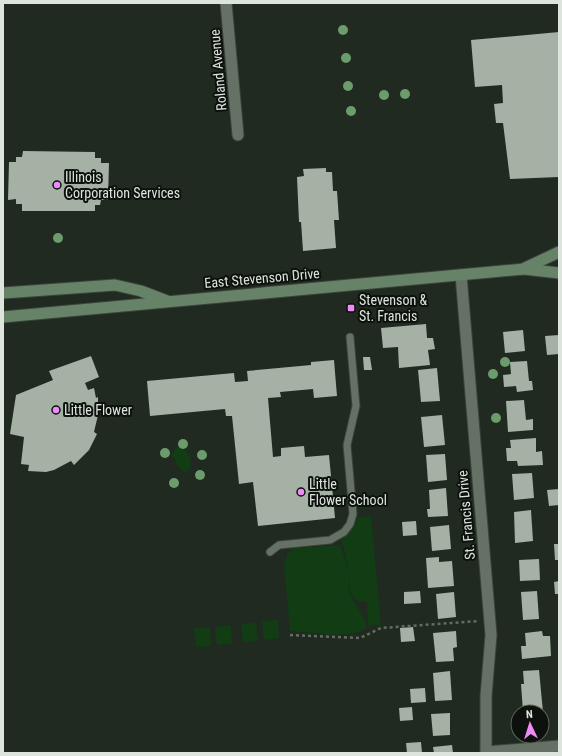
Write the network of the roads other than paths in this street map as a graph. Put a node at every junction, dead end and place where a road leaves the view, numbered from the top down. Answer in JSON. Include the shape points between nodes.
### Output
{"nodes":[{"id":1,"x":226,"y":3,"type":"edge"},
{"id":2,"x":238,"y":135,"type":"dead end"},
{"id":3,"x":559,"y":252,"type":"edge"},
{"id":4,"x":524,"y":269,"type":"junction"},
{"id":5,"x":546,"y":272,"type":"junction"},
{"id":6,"x":559,"y":273,"type":"edge"},
{"id":7,"x":461,"y":275,"type":"junction"},
{"id":8,"x":559,"y":280,"type":"edge"},
{"id":9,"x":3,"y":292,"type":"edge"},
{"id":10,"x":169,"y":302,"type":"junction"},
{"id":11,"x":3,"y":317,"type":"edge"},
{"id":12,"x":350,"y":337,"type":"dead end"},
{"id":13,"x":270,"y":552,"type":"dead end"},
{"id":14,"x":559,"y":746,"type":"edge"},
{"id":15,"x":486,"y":752,"type":"edge"}],
"edges":[{"from":1,"to":2,"type":"street","name":"Roland Avenue"},
{"from":3,"to":4,"type":"main road","name":"East Stevenson Drive"},
{"from":4,"to":5,"type":"main road","name":"East Stevenson Drive"},
{"from":4,"to":7,"type":"main road","name":"East Stevenson Drive"},
{"from":5,"to":6,"type":"main road","name":"East Stevenson Drive"},
{"from":5,"to":8,"type":"main road"},
{"from":7,"to":10,"type":"main road","name":"East Stevenson Drive"},
{"from":7,"to":15,"type":"street","name":"St. Francis Drive","via":[[492,635],[486,696]]},
{"from":9,"to":10,"type":"main road","via":[[115,285],[141,291]]},
{"from":10,"to":11,"type":"main road","name":"East Stevenson Drive"},
{"from":12,"to":13,"type":"lane","via":[[356,406],[347,445],[353,514],[350,524],[344,532],[330,540],[279,545]]},
{"from":14,"to":15,"type":"street"}]}
